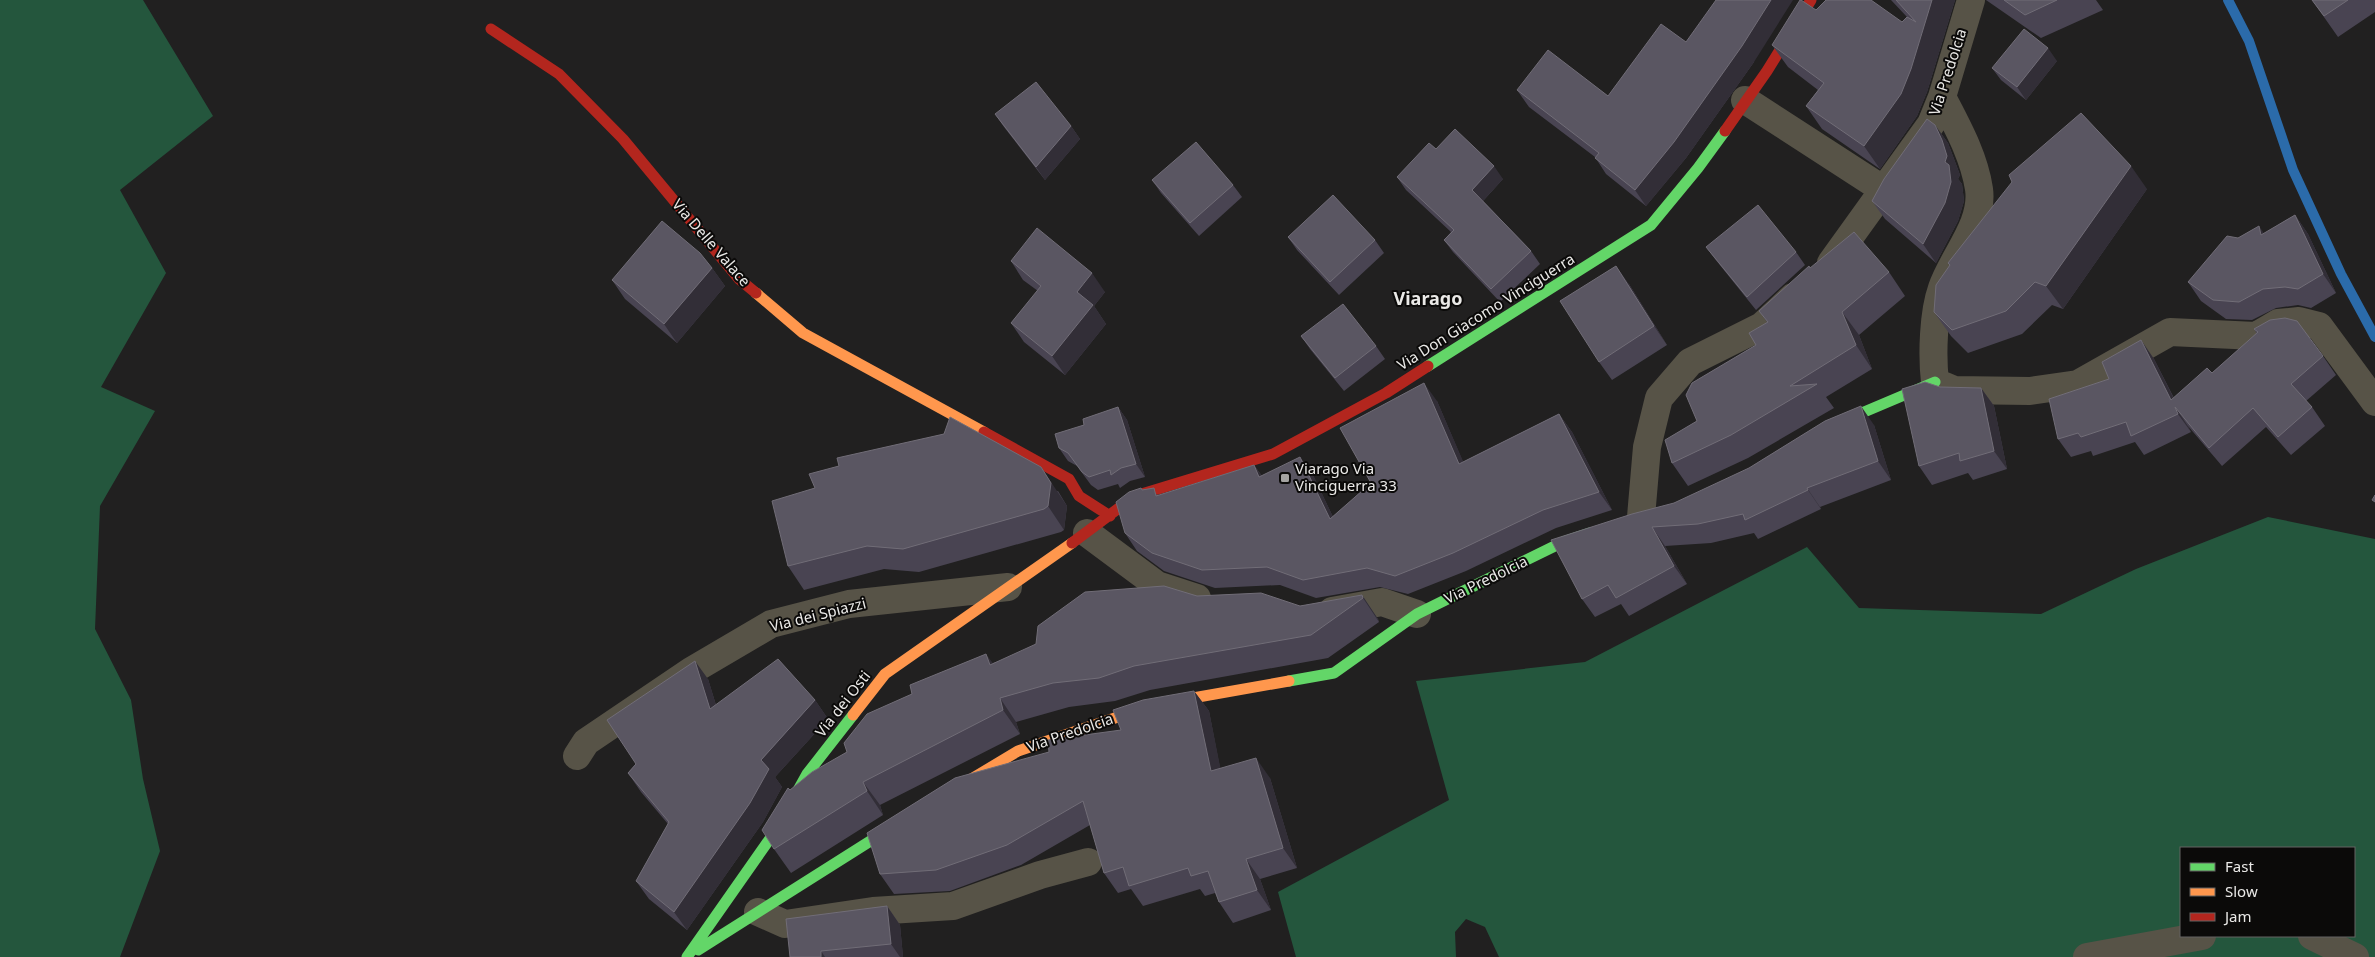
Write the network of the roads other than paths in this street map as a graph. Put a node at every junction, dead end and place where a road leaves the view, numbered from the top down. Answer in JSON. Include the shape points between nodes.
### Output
{"nodes":[{"id":1,"x":1811,"y":0,"type":"edge"},
{"id":2,"x":1971,"y":0,"type":"edge"},
{"id":3,"x":490,"y":29,"type":"dead end"},
{"id":4,"x":1942,"y":97,"type":"junction"},
{"id":5,"x":1745,"y":100,"type":"junction"},
{"id":6,"x":1884,"y":190,"type":"junction"},
{"id":7,"x":1935,"y":382,"type":"junction"},
{"id":8,"x":2375,"y":402,"type":"edge"},
{"id":9,"x":1822,"y":432,"type":"edge"},
{"id":10,"x":1110,"y":516,"type":"junction"},
{"id":11,"x":1643,"y":516,"type":"edge"},
{"id":12,"x":1598,"y":531,"type":"edge"},
{"id":13,"x":1086,"y":533,"type":"junction"},
{"id":14,"x":1008,"y":587,"type":"junction"},
{"id":15,"x":1222,"y":603,"type":"edge"},
{"id":16,"x":1305,"y":611,"type":"edge"},
{"id":17,"x":1417,"y":614,"type":"junction"},
{"id":18,"x":577,"y":756,"type":"dead end"},
{"id":19,"x":950,"y":791,"type":"edge"},
{"id":20,"x":908,"y":817,"type":"edge"},
{"id":21,"x":1088,"y":862,"type":"dead end"},
{"id":22,"x":758,"y":912,"type":"junction"},
{"id":23,"x":2197,"y":937,"type":"edge"},
{"id":24,"x":2314,"y":937,"type":"edge"},
{"id":25,"x":688,"y":957,"type":"edge"},
{"id":26,"x":2087,"y":957,"type":"edge"},
{"id":27,"x":2355,"y":957,"type":"edge"}],
"edges":[{"from":1,"to":5,"type":"street","name":"Via Don Giacomo Vinciguerra","via":[[1768,71]]},
{"from":2,"to":4,"type":"street","name":"Via Predolcia"},
{"from":3,"to":10,"type":"street","name":"Via Delle Valace","via":[[559,74],[623,139],[739,279],[803,333],[1069,479],[1080,496]]},
{"from":4,"to":6,"type":"street","name":"Via Predolcia","via":[[1930,124]]},
{"from":4,"to":7,"type":"street","via":[[1965,142],[1979,190],[1976,219],[1942,289],[1932,355]]},
{"from":5,"to":6,"type":"street"},
{"from":5,"to":10,"type":"street","name":"Via Don Giacomo Vinciguerra","via":[[1698,168],[1651,225],[1386,393],[1273,454],[1135,496]]},
{"from":6,"to":11,"type":"street","name":"Via Predolcia","via":[[1833,261],[1762,326],[1690,362],[1659,398],[1648,447]]},
{"from":7,"to":8,"type":"street","via":[[1954,390],[2030,392],[2078,384],[2170,332],[2256,336],[2278,323],[2299,321],[2318,326]]},
{"from":7,"to":9,"type":"street"},
{"from":10,"to":13,"type":"street","name":"Via Don Giacomo Vinciguerra"},
{"from":12,"to":17,"type":"street","name":"Via Predolcia","via":[[1563,542]]},
{"from":13,"to":14,"type":"street","name":"Via dei Osti"},
{"from":13,"to":15,"type":"street","via":[[1157,584],[1213,604]]},
{"from":14,"to":18,"type":"street","name":"Via dei Spiazzi","via":[[849,604],[771,624],[691,671],[586,742]]},
{"from":14,"to":25,"type":"street","name":"Via dei Osti","via":[[885,674],[807,774],[776,830]]},
{"from":16,"to":17,"type":"street","via":[[1314,614],[1382,602]]},
{"from":17,"to":19,"type":"street","name":"Via Predolcia","via":[[1334,673],[1153,705],[1018,751]]},
{"from":20,"to":22,"type":"street"},
{"from":21,"to":22,"type":"street","via":[[1040,875],[953,906],[872,911],[784,924]]},
{"from":22,"to":25,"type":"street"},
{"from":23,"to":26,"type":"street"},
{"from":24,"to":27,"type":"street"}]}
